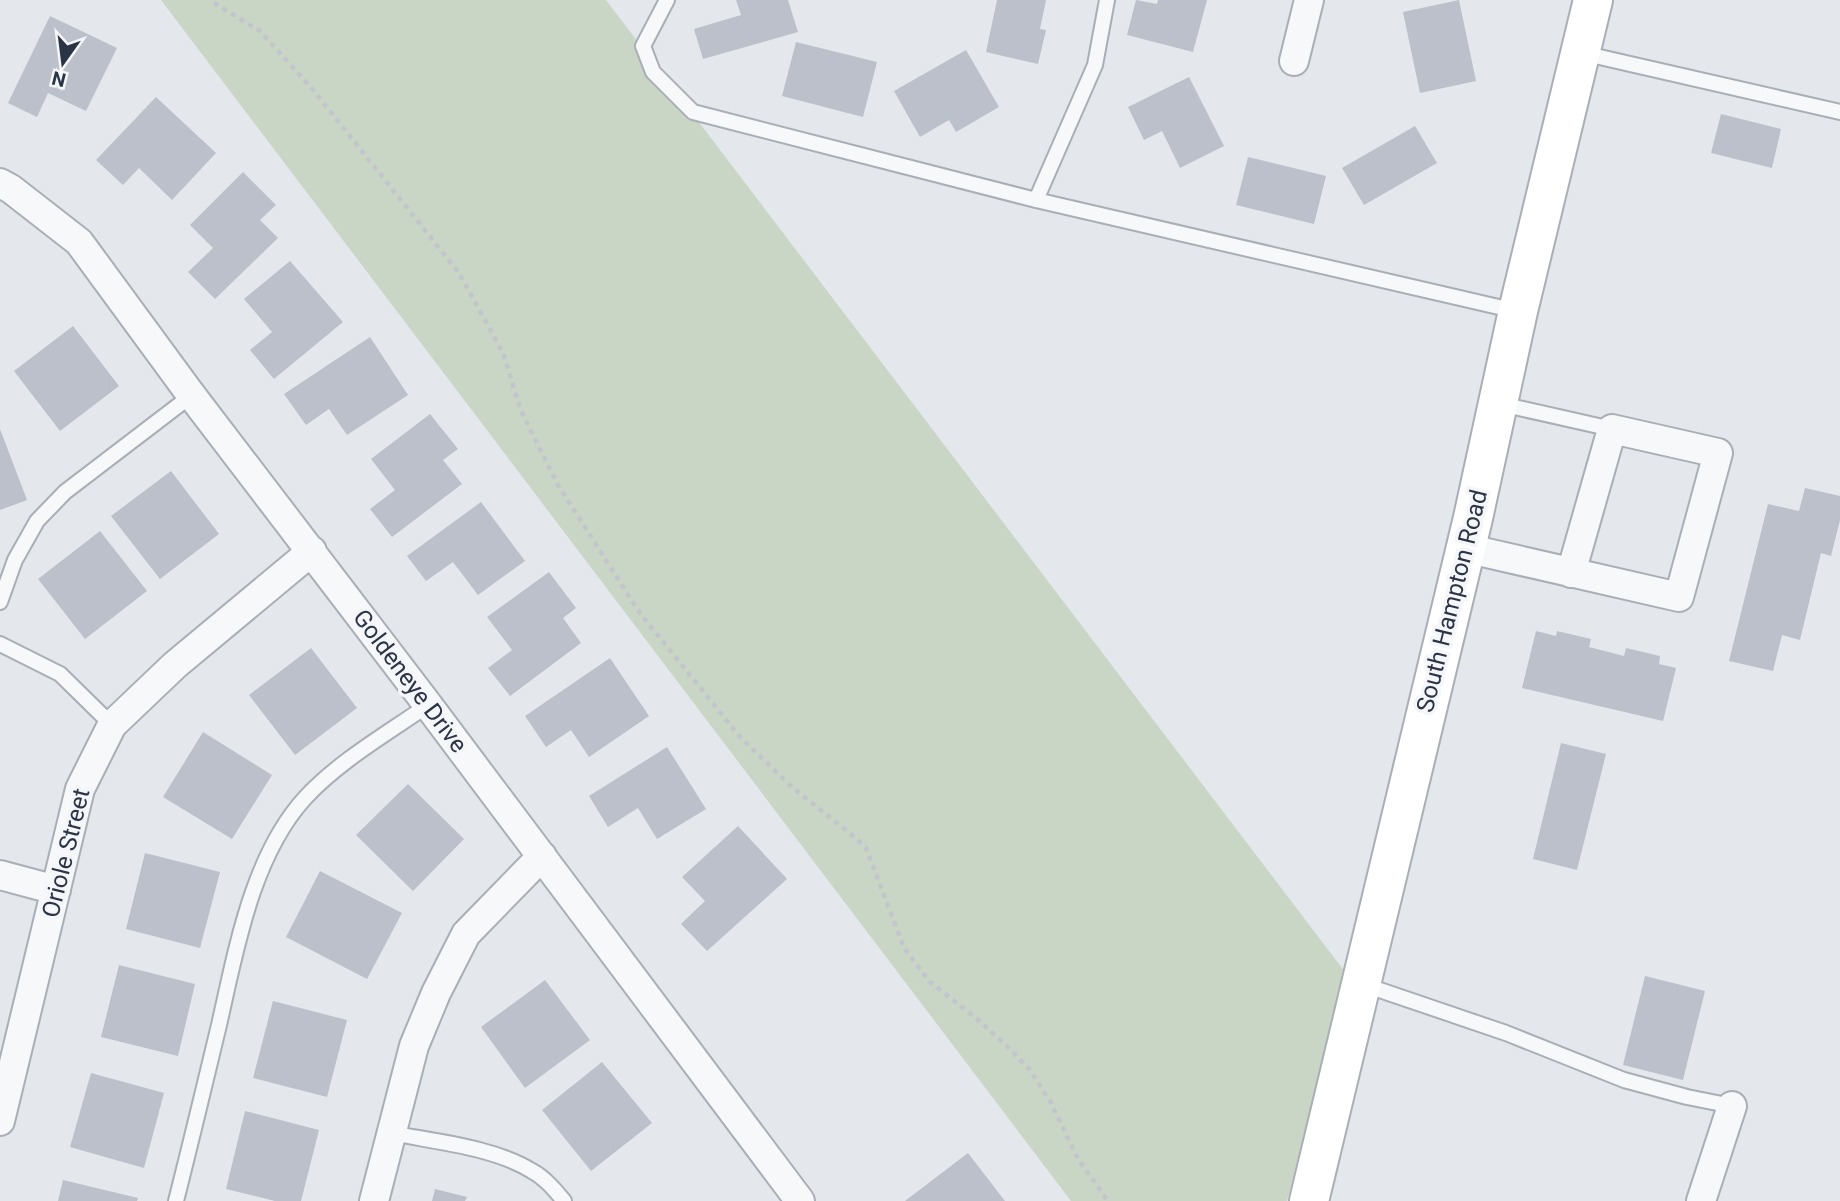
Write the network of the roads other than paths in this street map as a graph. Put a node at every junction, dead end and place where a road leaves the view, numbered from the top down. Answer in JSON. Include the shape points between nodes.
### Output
{"nodes":[{"id":1,"x":667,"y":0,"type":"edge"},
{"id":2,"x":1107,"y":0,"type":"edge"},
{"id":3,"x":1309,"y":0,"type":"edge"},
{"id":4,"x":1593,"y":0,"type":"edge"},
{"id":5,"x":1580,"y":53,"type":"junction"},
{"id":6,"x":1294,"y":61,"type":"dead end"},
{"id":7,"x":1840,"y":113,"type":"edge"},
{"id":8,"x":4,"y":192,"type":"edge"},
{"id":9,"x":1037,"y":200,"type":"junction"},
{"id":10,"x":1518,"y":311,"type":"junction"},
{"id":11,"x":192,"y":395,"type":"junction"},
{"id":12,"x":1497,"y":403,"type":"junction"},
{"id":13,"x":1612,"y":429,"type":"junction"},
{"id":14,"x":1465,"y":548,"type":"junction"},
{"id":15,"x":312,"y":551,"type":"junction"},
{"id":16,"x":1571,"y":573,"type":"junction"},
{"id":17,"x":0,"y":602,"type":"edge"},
{"id":18,"x":0,"y":644,"type":"edge"},
{"id":19,"x":428,"y":705,"type":"junction"},
{"id":20,"x":112,"y":725,"type":"junction"},
{"id":21,"x":542,"y":856,"type":"junction"},
{"id":22,"x":0,"y":875,"type":"edge"},
{"id":23,"x":56,"y":890,"type":"junction"},
{"id":24,"x":1360,"y":983,"type":"junction"},
{"id":25,"x":4,"y":1087,"type":"edge"},
{"id":26,"x":1732,"y":1106,"type":"joint"},
{"id":27,"x":0,"y":1121,"type":"edge"},
{"id":28,"x":391,"y":1133,"type":"junction"},
{"id":29,"x":176,"y":1201,"type":"edge"},
{"id":30,"x":374,"y":1201,"type":"edge"},
{"id":31,"x":564,"y":1201,"type":"edge"},
{"id":32,"x":800,"y":1201,"type":"edge"},
{"id":33,"x":1309,"y":1201,"type":"edge"},
{"id":34,"x":1701,"y":1201,"type":"edge"}],
"edges":[{"from":1,"to":9,"type":"lane","via":[[643,46],[653,72],[693,112]]},
{"from":2,"to":9,"type":"lane","via":[[1094,65]]},
{"from":3,"to":6,"type":"street"},
{"from":4,"to":5,"type":"main road","name":"South Hampton Road"},
{"from":5,"to":7,"type":"lane"},
{"from":5,"to":10,"type":"main road","name":"South Hampton Road"},
{"from":8,"to":11,"type":"street","name":"Goldeneye Drive","via":[[79,242]]},
{"from":9,"to":10,"type":"lane"},
{"from":10,"to":12,"type":"main road","name":"South Hampton Road"},
{"from":11,"to":15,"type":"street","name":"Goldeneye Drive"},
{"from":11,"to":17,"type":"lane","via":[[65,492],[37,521],[15,560]]},
{"from":12,"to":13,"type":"lane"},
{"from":12,"to":14,"type":"main road","name":"South Hampton Road"},
{"from":13,"to":16,"type":"street"},
{"from":13,"to":16,"type":"street","via":[[1718,453],[1679,597]]},
{"from":14,"to":16,"type":"street"},
{"from":14,"to":24,"type":"main road","name":"South Hampton Road"},
{"from":15,"to":19,"type":"street","name":"Goldeneye Drive"},
{"from":15,"to":20,"type":"street","name":"Oriole Street","via":[[175,665]]},
{"from":18,"to":20,"type":"lane","via":[[60,674]]},
{"from":19,"to":21,"type":"street","name":"Goldeneye Drive"},
{"from":19,"to":29,"type":"lane","via":[[306,797],[266,856],[235,957]]},
{"from":20,"to":23,"type":"street","name":"Oriole Street","via":[[80,789]]},
{"from":21,"to":28,"type":"street","via":[[466,934],[414,1045]]},
{"from":21,"to":32,"type":"street","name":"Goldeneye Drive"},
{"from":22,"to":23,"type":"street"},
{"from":23,"to":25,"type":"street","name":"Oriole Street"},
{"from":24,"to":26,"type":"lane","via":[[1624,1080]]},
{"from":24,"to":33,"type":"main road","name":"South Hampton Road"},
{"from":25,"to":27,"type":"street","name":"Oriole Street"},
{"from":26,"to":34,"type":"street"},
{"from":28,"to":30,"type":"street"},
{"from":28,"to":31,"type":"lane","via":[[515,1162],[535,1172]]}]}
